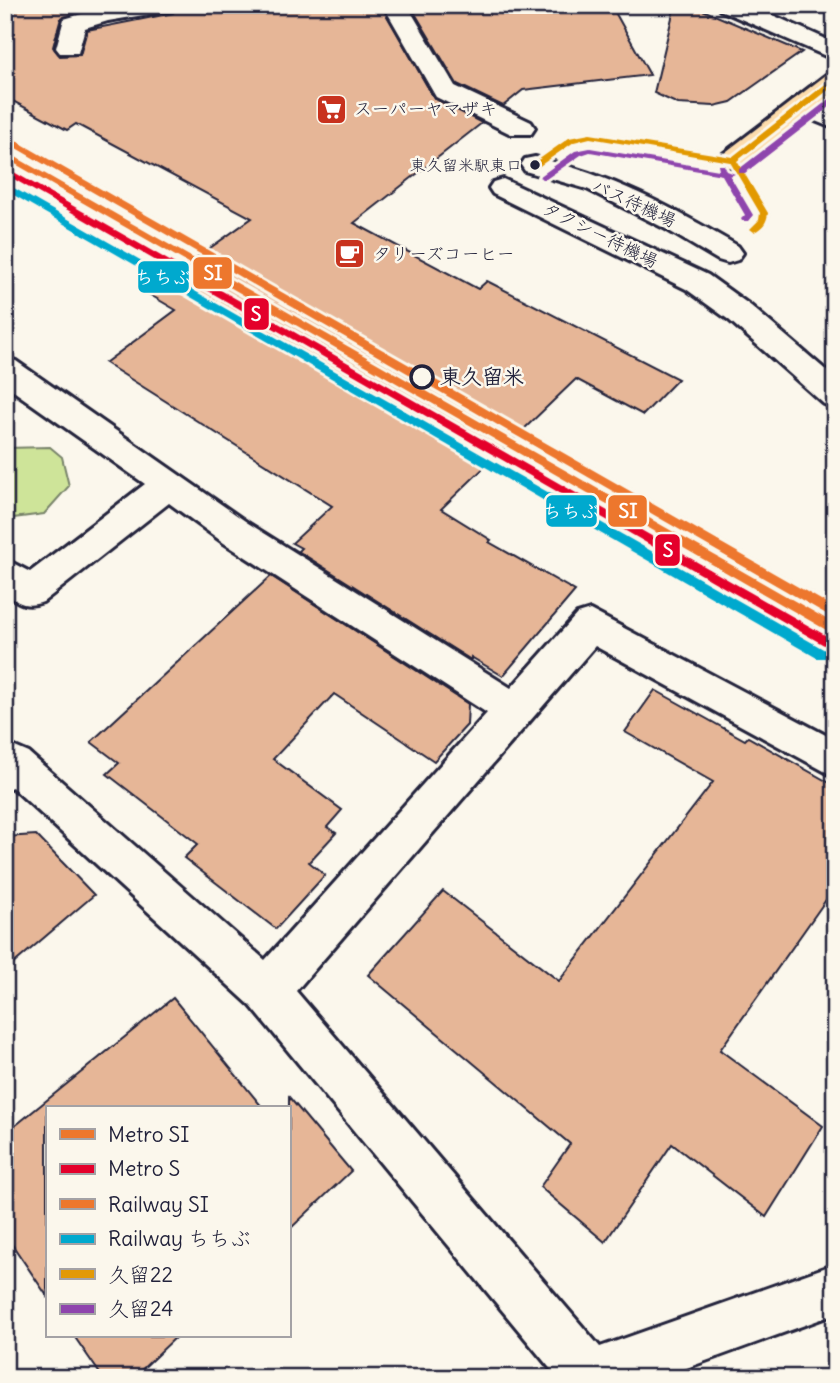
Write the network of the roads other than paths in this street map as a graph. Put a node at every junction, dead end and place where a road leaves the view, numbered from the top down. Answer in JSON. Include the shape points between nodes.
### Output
{"nodes":[{"id":1,"x":164,"y":5,"type":"edge"},
{"id":2,"x":395,"y":5,"type":"edge"},
{"id":3,"x":729,"y":5,"type":"edge"},
{"id":4,"x":102,"y":9,"type":"edge"},
{"id":5,"x":69,"y":48,"type":"dead end"},
{"id":6,"x":835,"y":52,"type":"edge"},
{"id":7,"x":835,"y":81,"type":"edge"},
{"id":8,"x":802,"y":106,"type":"junction"},
{"id":9,"x":835,"y":121,"type":"edge"},
{"id":10,"x":521,"y":128,"type":"dead end"},
{"id":11,"x":733,"y":160,"type":"dead end"},
{"id":12,"x":535,"y":164,"type":"dead end"},
{"id":13,"x":503,"y":188,"type":"dead end"},
{"id":14,"x":728,"y":253,"type":"dead end"},
{"id":15,"x":5,"y":369,"type":"edge"},
{"id":16,"x":835,"y":396,"type":"edge"},
{"id":17,"x":168,"y":485,"type":"junction"},
{"id":18,"x":5,"y":573,"type":"edge"},
{"id":19,"x":514,"y":710,"type":"junction"},
{"id":20,"x":835,"y":760,"type":"edge"},
{"id":21,"x":5,"y":772,"type":"edge"},
{"id":22,"x":267,"y":990,"type":"junction"},
{"id":23,"x":835,"y":1289,"type":"edge"},
{"id":24,"x":589,"y":1377,"type":"edge"}],
"edges":[{"from":1,"to":4,"type":"street"},
{"from":2,"to":10,"type":"street","via":[[444,91]]},
{"from":3,"to":6,"type":"street"},
{"from":4,"to":5,"type":"street","via":[[73,24]]},
{"from":7,"to":8,"type":"main road"},
{"from":8,"to":9,"type":"street"},
{"from":8,"to":11,"type":"main road"},
{"from":12,"to":14,"type":"street","name":"バス待機場","via":[[597,183]]},
{"from":13,"to":16,"type":"street","name":"タクシー待機場","via":[[697,282]]},
{"from":15,"to":17,"type":"street"},
{"from":17,"to":18,"type":"street","via":[[30,593]]},
{"from":17,"to":19,"type":"street"},
{"from":19,"to":20,"type":"street","via":[[590,625]]},
{"from":19,"to":22,"type":"street"},
{"from":21,"to":22,"type":"street","via":[[15,765]]},
{"from":22,"to":24,"type":"street"},
{"from":23,"to":24,"type":"street"}]}
